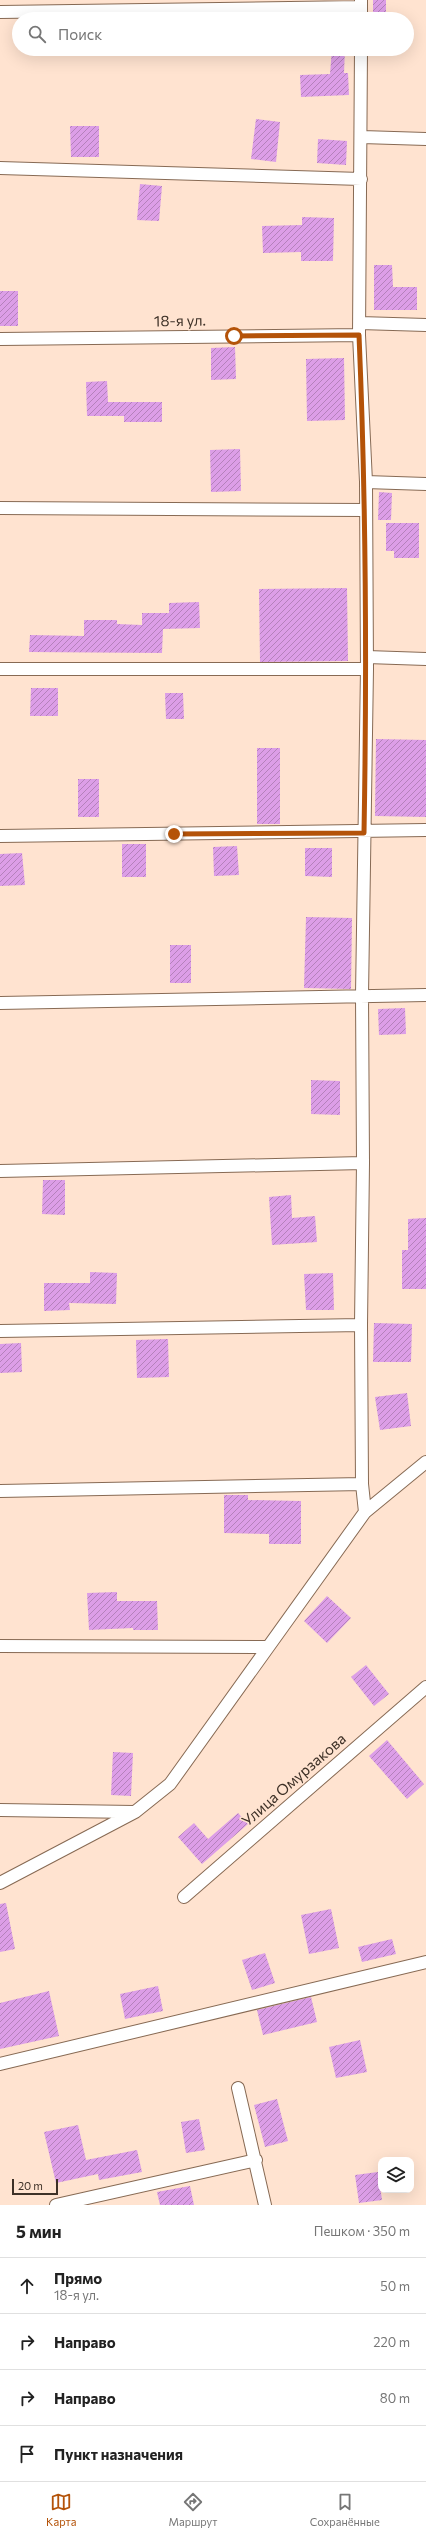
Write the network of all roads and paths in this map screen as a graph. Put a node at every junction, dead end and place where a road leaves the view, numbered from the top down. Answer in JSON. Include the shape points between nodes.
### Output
{"nodes":[{"id":1,"x":361,"y":9,"type":"edge"},
{"id":2,"x":0,"y":12,"type":"edge"},
{"id":3,"x":361,"y":56,"type":"edge"},
{"id":4,"x":362,"y":137,"type":"junction"},
{"id":5,"x":426,"y":139,"type":"edge"},
{"id":6,"x":0,"y":168,"type":"edge"},
{"id":7,"x":361,"y":179,"type":"junction"},
{"id":8,"x":426,"y":325,"type":"edge"},
{"id":9,"x":360,"y":329,"type":"junction"},
{"id":10,"x":0,"y":339,"type":"edge"},
{"id":11,"x":366,"y":482,"type":"junction"},
{"id":12,"x":426,"y":484,"type":"edge"},
{"id":13,"x":0,"y":508,"type":"edge"},
{"id":14,"x":366,"y":510,"type":"junction"},
{"id":15,"x":426,"y":659,"type":"edge"},
{"id":16,"x":367,"y":663,"type":"junction"},
{"id":17,"x":0,"y":669,"type":"edge"},
{"id":18,"x":426,"y":830,"type":"edge"},
{"id":19,"x":364,"y":833,"type":"junction"},
{"id":20,"x":0,"y":836,"type":"edge"},
{"id":21,"x":426,"y":994,"type":"edge"},
{"id":22,"x":362,"y":995,"type":"junction"},
{"id":23,"x":0,"y":1003,"type":"edge"},
{"id":24,"x":363,"y":1163,"type":"junction"},
{"id":25,"x":0,"y":1171,"type":"edge"},
{"id":26,"x":361,"y":1325,"type":"junction"},
{"id":27,"x":0,"y":1331,"type":"edge"},
{"id":28,"x":426,"y":1462,"type":"edge"},
{"id":29,"x":362,"y":1484,"type":"junction"},
{"id":30,"x":0,"y":1491,"type":"edge"},
{"id":31,"x":365,"y":1512,"type":"junction"},
{"id":32,"x":0,"y":1646,"type":"edge"},
{"id":33,"x":268,"y":1647,"type":"junction"},
{"id":34,"x":426,"y":1687,"type":"edge"},
{"id":35,"x":0,"y":1810,"type":"edge"},
{"id":36,"x":135,"y":1812,"type":"junction"},
{"id":37,"x":0,"y":1883,"type":"edge"},
{"id":38,"x":184,"y":1897,"type":"dead end"},
{"id":39,"x":426,"y":1962,"type":"edge"},
{"id":40,"x":0,"y":2064,"type":"edge"},
{"id":41,"x":238,"y":2088,"type":"dead end"},
{"id":42,"x":256,"y":2160,"type":"junction"},
{"id":43,"x":56,"y":2205,"type":"edge"},
{"id":44,"x":265,"y":2205,"type":"edge"}],
"edges":[{"from":1,"to":2,"type":"street"},
{"from":3,"to":4,"type":"street"},
{"from":4,"to":5,"type":"street"},
{"from":4,"to":7,"type":"street"},
{"from":6,"to":7,"type":"street"},
{"from":7,"to":9,"type":"street"},
{"from":8,"to":9,"type":"street","name":"18-я ул."},
{"from":9,"to":10,"type":"street","name":"18-я ул."},
{"from":9,"to":11,"type":"street"},
{"from":11,"to":12,"type":"street"},
{"from":11,"to":14,"type":"street"},
{"from":13,"to":14,"type":"street"},
{"from":14,"to":16,"type":"street"},
{"from":15,"to":16,"type":"street"},
{"from":16,"to":17,"type":"street"},
{"from":16,"to":19,"type":"street"},
{"from":18,"to":19,"type":"street"},
{"from":19,"to":20,"type":"street"},
{"from":19,"to":22,"type":"street"},
{"from":21,"to":22,"type":"street"},
{"from":22,"to":23,"type":"street"},
{"from":22,"to":24,"type":"street"},
{"from":24,"to":25,"type":"street"},
{"from":24,"to":26,"type":"street"},
{"from":26,"to":27,"type":"street"},
{"from":26,"to":29,"type":"street"},
{"from":28,"to":31,"type":"street"},
{"from":29,"to":30,"type":"street"},
{"from":29,"to":31,"type":"street"},
{"from":31,"to":33,"type":"street"},
{"from":32,"to":33,"type":"street"},
{"from":33,"to":36,"type":"street","via":[[170,1784]]},
{"from":34,"to":38,"type":"street","name":"Улица Омурзакова"},
{"from":35,"to":36,"type":"street"},
{"from":36,"to":37,"type":"street"},
{"from":39,"to":40,"type":"street"},
{"from":41,"to":42,"type":"street"},
{"from":42,"to":43,"type":"street"},
{"from":42,"to":44,"type":"street"}]}
